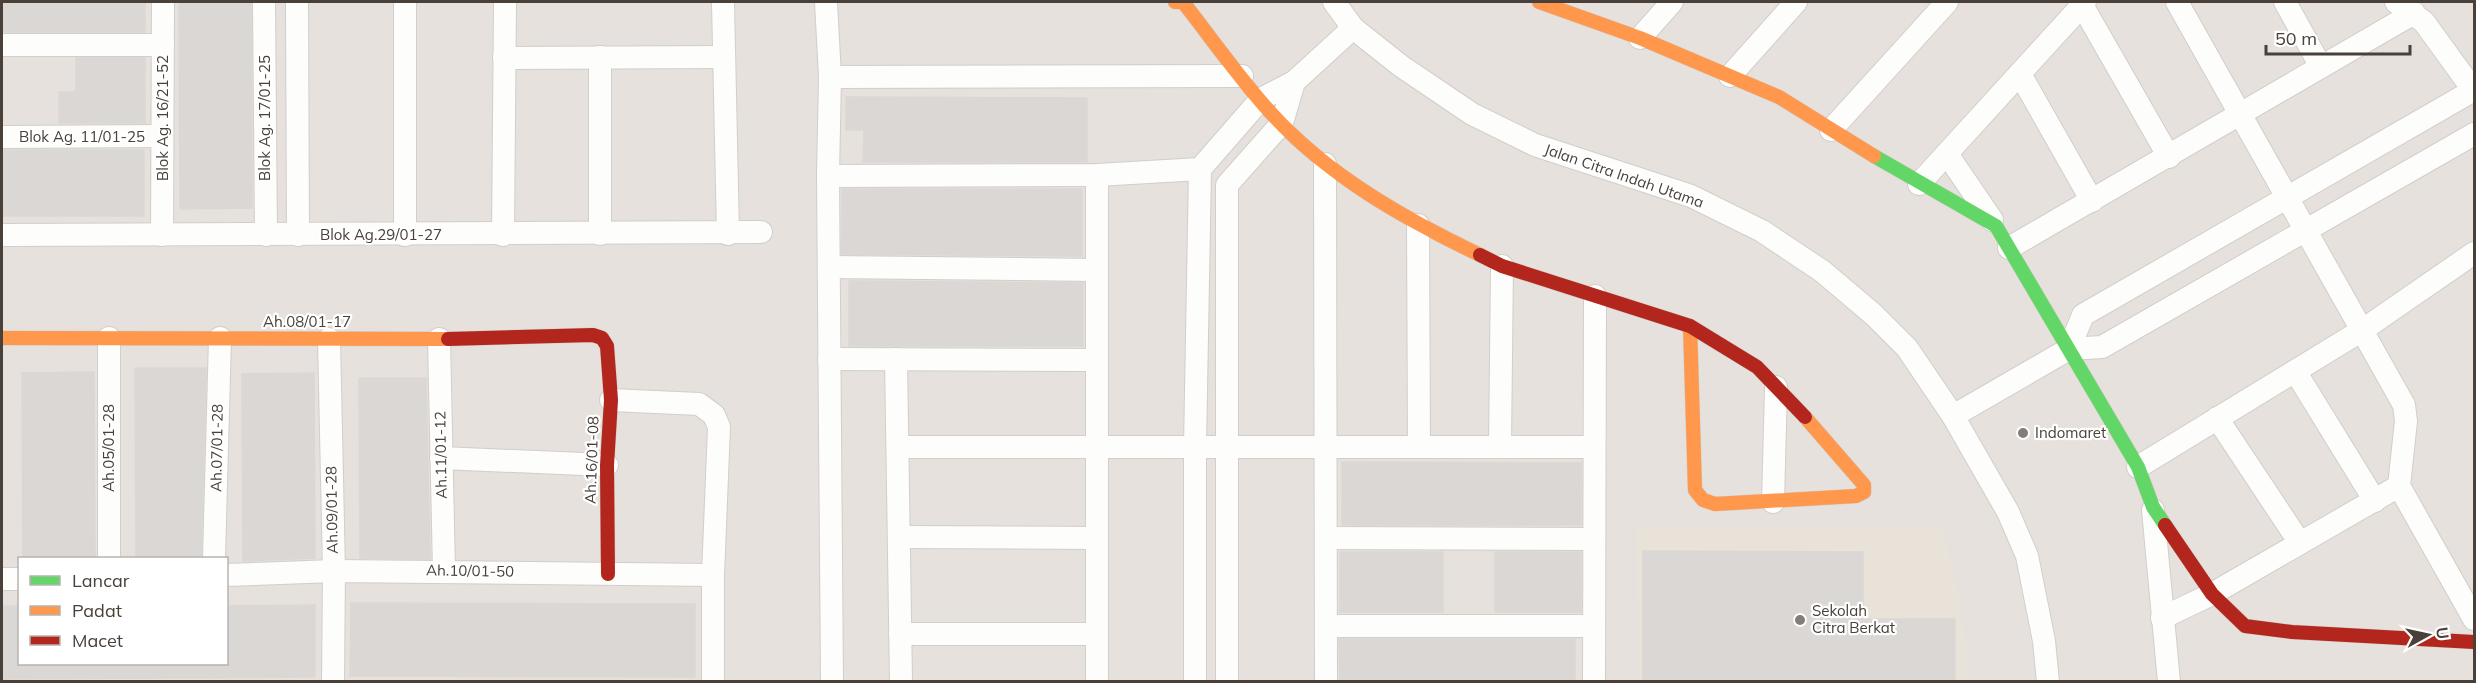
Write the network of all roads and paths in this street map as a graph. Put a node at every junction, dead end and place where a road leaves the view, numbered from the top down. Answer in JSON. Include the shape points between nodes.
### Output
{"nodes":[{"id":1,"x":163,"y":2,"type":"edge"},
{"id":2,"x":264,"y":2,"type":"edge"},
{"id":3,"x":297,"y":2,"type":"edge"},
{"id":4,"x":405,"y":2,"type":"edge"},
{"id":5,"x":505,"y":2,"type":"edge"},
{"id":6,"x":723,"y":2,"type":"edge"},
{"id":7,"x":826,"y":2,"type":"edge"},
{"id":8,"x":1175,"y":2,"type":"edge"},
{"id":9,"x":1334,"y":2,"type":"edge"},
{"id":10,"x":1539,"y":2,"type":"edge"},
{"id":11,"x":1672,"y":2,"type":"edge"},
{"id":12,"x":1796,"y":2,"type":"edge"},
{"id":13,"x":1947,"y":2,"type":"edge"},
{"id":14,"x":2177,"y":2,"type":"edge"},
{"id":15,"x":2285,"y":2,"type":"edge"},
{"id":16,"x":2083,"y":3,"type":"edge"},
{"id":17,"x":2405,"y":7,"type":"edge"},
{"id":18,"x":1353,"y":28,"type":"junction"},
{"id":19,"x":1640,"y":38,"type":"junction"},
{"id":20,"x":2,"y":45,"type":"edge"},
{"id":21,"x":163,"y":45,"type":"junction"},
{"id":22,"x":600,"y":57,"type":"junction"},
{"id":23,"x":724,"y":57,"type":"junction"},
{"id":24,"x":504,"y":58,"type":"junction"},
{"id":25,"x":2321,"y":67,"type":"junction"},
{"id":26,"x":2020,"y":74,"type":"junction"},
{"id":27,"x":1242,"y":76,"type":"junction"},
{"id":28,"x":1730,"y":76,"type":"junction"},
{"id":29,"x":830,"y":77,"type":"junction"},
{"id":30,"x":1294,"y":82,"type":"junction"},
{"id":31,"x":2474,"y":90,"type":"edge"},
{"id":32,"x":1260,"y":99,"type":"junction"},
{"id":33,"x":2241,"y":113,"type":"junction"},
{"id":34,"x":1282,"y":123,"type":"junction"},
{"id":35,"x":1832,"y":130,"type":"junction"},
{"id":36,"x":2475,"y":135,"type":"edge"},
{"id":37,"x":162,"y":136,"type":"junction"},
{"id":38,"x":2,"y":137,"type":"edge"},
{"id":39,"x":1947,"y":154,"type":"junction"},
{"id":40,"x":2169,"y":157,"type":"junction"},
{"id":41,"x":1325,"y":164,"type":"junction"},
{"id":42,"x":1200,"y":169,"type":"junction"},
{"id":43,"x":1097,"y":175,"type":"junction"},
{"id":44,"x":828,"y":176,"type":"junction"},
{"id":45,"x":1919,"y":184,"type":"junction"},
{"id":46,"x":2288,"y":198,"type":"junction"},
{"id":47,"x":2092,"y":201,"type":"junction"},
{"id":48,"x":1418,"y":225,"type":"junction"},
{"id":49,"x":1996,"y":226,"type":"junction"},
{"id":50,"x":2307,"y":229,"type":"junction"},
{"id":51,"x":761,"y":232,"type":"dead end"},
{"id":52,"x":600,"y":234,"type":"junction"},
{"id":53,"x":728,"y":234,"type":"junction"},
{"id":54,"x":2,"y":235,"type":"edge"},
{"id":55,"x":162,"y":235,"type":"junction"},
{"id":56,"x":266,"y":235,"type":"junction"},
{"id":57,"x":298,"y":235,"type":"junction"},
{"id":58,"x":405,"y":235,"type":"junction"},
{"id":59,"x":503,"y":235,"type":"junction"},
{"id":60,"x":2009,"y":248,"type":"junction"},
{"id":61,"x":2475,"y":253,"type":"edge"},
{"id":62,"x":1502,"y":266,"type":"junction"},
{"id":63,"x":829,"y":267,"type":"junction"},
{"id":64,"x":1096,"y":270,"type":"junction"},
{"id":65,"x":1595,"y":296,"type":"junction"},
{"id":66,"x":1689,"y":326,"type":"junction"},
{"id":67,"x":2364,"y":329,"type":"junction"},
{"id":68,"x":2,"y":338,"type":"edge"},
{"id":69,"x":109,"y":338,"type":"junction"},
{"id":70,"x":220,"y":338,"type":"junction"},
{"id":71,"x":329,"y":339,"type":"junction"},
{"id":72,"x":439,"y":339,"type":"junction"},
{"id":73,"x":607,"y":346,"type":"joint"},
{"id":74,"x":2068,"y":349,"type":"junction"},
{"id":75,"x":830,"y":359,"type":"junction"},
{"id":76,"x":896,"y":359,"type":"junction"},
{"id":77,"x":1097,"y":360,"type":"junction"},
{"id":78,"x":2295,"y":371,"type":"junction"},
{"id":79,"x":1776,"y":387,"type":"junction"},
{"id":80,"x":611,"y":400,"type":"junction"},
{"id":81,"x":1953,"y":416,"type":"junction"},
{"id":82,"x":2217,"y":418,"type":"junction"},
{"id":83,"x":898,"y":447,"type":"junction"},
{"id":84,"x":1097,"y":447,"type":"junction"},
{"id":85,"x":1195,"y":447,"type":"junction"},
{"id":86,"x":1226,"y":447,"type":"junction"},
{"id":87,"x":1325,"y":447,"type":"junction"},
{"id":88,"x":1419,"y":447,"type":"junction"},
{"id":89,"x":1500,"y":447,"type":"junction"},
{"id":90,"x":1594,"y":447,"type":"junction"},
{"id":91,"x":441,"y":458,"type":"junction"},
{"id":92,"x":607,"y":465,"type":"junction"},
{"id":93,"x":2138,"y":467,"type":"junction"},
{"id":94,"x":2399,"y":486,"type":"junction"},
{"id":95,"x":2375,"y":501,"type":"junction"},
{"id":96,"x":1773,"y":502,"type":"junction"},
{"id":97,"x":2153,"y":507,"type":"junction"},
{"id":98,"x":899,"y":537,"type":"junction"},
{"id":99,"x":1097,"y":538,"type":"junction"},
{"id":100,"x":1326,"y":538,"type":"junction"},
{"id":101,"x":1594,"y":538,"type":"junction"},
{"id":102,"x":2300,"y":543,"type":"junction"},
{"id":103,"x":110,"y":557,"type":"edge"},
{"id":104,"x":214,"y":557,"type":"edge"},
{"id":105,"x":334,"y":571,"type":"junction"},
{"id":106,"x":444,"y":571,"type":"junction"},
{"id":107,"x":608,"y":574,"type":"junction"},
{"id":108,"x":228,"y":575,"type":"edge"},
{"id":109,"x":713,"y":575,"type":"junction"},
{"id":110,"x":2,"y":579,"type":"edge"},
{"id":111,"x":18,"y":579,"type":"edge"},
{"id":112,"x":2212,"y":594,"type":"junction"},
{"id":113,"x":2162,"y":618,"type":"junction"},
{"id":114,"x":2475,"y":619,"type":"edge"},
{"id":115,"x":1326,"y":626,"type":"junction"},
{"id":116,"x":1594,"y":626,"type":"junction"},
{"id":117,"x":900,"y":634,"type":"junction"},
{"id":118,"x":1096,"y":634,"type":"junction"},
{"id":119,"x":2475,"y":642,"type":"edge"},
{"id":120,"x":333,"y":681,"type":"edge"},
{"id":121,"x":713,"y":681,"type":"edge"},
{"id":122,"x":832,"y":681,"type":"edge"},
{"id":123,"x":901,"y":681,"type":"edge"},
{"id":124,"x":1097,"y":681,"type":"edge"},
{"id":125,"x":1195,"y":681,"type":"edge"},
{"id":126,"x":1227,"y":681,"type":"edge"},
{"id":127,"x":1326,"y":681,"type":"edge"},
{"id":128,"x":1594,"y":681,"type":"edge"},
{"id":129,"x":2048,"y":681,"type":"edge"},
{"id":130,"x":2169,"y":681,"type":"edge"}],
"edges":[{"from":1,"to":21,"type":"street","name":"Blok Ag. 16/21-52"},
{"from":2,"to":56,"type":"street","name":"Blok Ag. 17/01-25"},
{"from":3,"to":57,"type":"street"},
{"from":4,"to":58,"type":"street"},
{"from":5,"to":24,"type":"street"},
{"from":6,"to":23,"type":"street"},
{"from":7,"to":29,"type":"street"},
{"from":8,"to":27,"type":"street","via":[[1183,2]]},
{"from":9,"to":18,"type":"street","name":"Jalan Citra Indah Utama"},
{"from":10,"to":19,"type":"street"},
{"from":11,"to":19,"type":"street"},
{"from":12,"to":28,"type":"street"},
{"from":13,"to":35,"type":"street"},
{"from":14,"to":33,"type":"street"},
{"from":15,"to":25,"type":"street"},
{"from":16,"to":26,"type":"street"},
{"from":16,"to":40,"type":"street"},
{"from":17,"to":25,"type":"street"},
{"from":17,"to":31,"type":"street","via":[[2424,22]]},
{"from":18,"to":30,"type":"street"},
{"from":18,"to":81,"type":"street","name":"Jalan Citra Indah Utama","via":[[1472,114],[1535,145],[1691,196],[1762,231],[1822,271],[1874,315],[1908,348]]},
{"from":19,"to":28,"type":"street"},
{"from":20,"to":21,"type":"street"},
{"from":21,"to":37,"type":"street","name":"Blok Ag. 16/21-52"},
{"from":22,"to":23,"type":"street"},
{"from":22,"to":24,"type":"street"},
{"from":22,"to":52,"type":"street"},
{"from":23,"to":53,"type":"street"},
{"from":24,"to":59,"type":"street"},
{"from":25,"to":33,"type":"street"},
{"from":26,"to":39,"type":"street"},
{"from":26,"to":47,"type":"street"},
{"from":27,"to":29,"type":"street"},
{"from":27,"to":32,"type":"street"},
{"from":28,"to":35,"type":"street","via":[[1779,97]]},
{"from":29,"to":44,"type":"street"},
{"from":30,"to":32,"type":"street"},
{"from":30,"to":34,"type":"street"},
{"from":31,"to":46,"type":"street"},
{"from":32,"to":34,"type":"street"},
{"from":32,"to":42,"type":"street"},
{"from":33,"to":40,"type":"street"},
{"from":33,"to":46,"type":"street"},
{"from":34,"to":41,"type":"street"},
{"from":34,"to":86,"type":"street","via":[[1227,185]]},
{"from":35,"to":45,"type":"street"},
{"from":36,"to":50,"type":"street"},
{"from":37,"to":38,"type":"street","name":"Blok Ag. 11/01-25"},
{"from":37,"to":55,"type":"street","name":"Blok Ag. 16/21-52"},
{"from":39,"to":45,"type":"street"},
{"from":39,"to":49,"type":"street"},
{"from":40,"to":47,"type":"street"},
{"from":41,"to":48,"type":"street"},
{"from":41,"to":87,"type":"street"},
{"from":42,"to":43,"type":"street"},
{"from":42,"to":85,"type":"street"},
{"from":43,"to":44,"type":"street"},
{"from":43,"to":64,"type":"street"},
{"from":44,"to":63,"type":"street"},
{"from":45,"to":49,"type":"street"},
{"from":46,"to":50,"type":"street"},
{"from":46,"to":74,"type":"street","via":[[2083,315]]},
{"from":47,"to":60,"type":"street"},
{"from":48,"to":62,"type":"street"},
{"from":48,"to":88,"type":"street"},
{"from":49,"to":60,"type":"street"},
{"from":50,"to":67,"type":"street"},
{"from":50,"to":74,"type":"street","via":[[2102,347]]},
{"from":51,"to":53,"type":"street","name":"Blok Ag.29/01-27"},
{"from":52,"to":53,"type":"street","name":"Blok Ag.29/01-27"},
{"from":52,"to":59,"type":"street","name":"Blok Ag.29/01-27"},
{"from":54,"to":55,"type":"street","name":"Blok Ag.29/01-27"},
{"from":55,"to":56,"type":"street","name":"Blok Ag.29/01-27"},
{"from":56,"to":57,"type":"street","name":"Blok Ag.29/01-27"},
{"from":57,"to":58,"type":"street","name":"Blok Ag.29/01-27"},
{"from":58,"to":59,"type":"street","name":"Blok Ag.29/01-27"},
{"from":60,"to":74,"type":"street"},
{"from":61,"to":67,"type":"street"},
{"from":62,"to":65,"type":"street"},
{"from":62,"to":89,"type":"street"},
{"from":63,"to":64,"type":"street"},
{"from":63,"to":75,"type":"street"},
{"from":64,"to":77,"type":"street"},
{"from":65,"to":66,"type":"street"},
{"from":65,"to":90,"type":"street"},
{"from":66,"to":79,"type":"street","via":[[1757,367]]},
{"from":66,"to":96,"type":"street","via":[[1695,490],[1703,500],[1715,504]]},
{"from":67,"to":78,"type":"street"},
{"from":67,"to":94,"type":"street","via":[[2406,413]]},
{"from":68,"to":69,"type":"street","name":"Ah.08/01-17"},
{"from":69,"to":70,"type":"street","name":"Ah.08/01-17"},
{"from":69,"to":103,"type":"street","name":"Ah.05/01-28"},
{"from":70,"to":71,"type":"street","name":"Ah.08/01-17"},
{"from":70,"to":104,"type":"street","name":"Ah.07/01-28"},
{"from":71,"to":72,"type":"street","name":"Ah.08/01-17"},
{"from":71,"to":105,"type":"street","name":"Ah.09/01-28"},
{"from":72,"to":73,"type":"street","name":"Ah.08/01-17","via":[[593,335],[602,338]]},
{"from":72,"to":91,"type":"street","name":"Ah.11/01-12"},
{"from":73,"to":80,"type":"street","name":"Ah.16/01-08"},
{"from":74,"to":81,"type":"street"},
{"from":74,"to":93,"type":"street"},
{"from":75,"to":76,"type":"street"},
{"from":75,"to":122,"type":"street"},
{"from":76,"to":77,"type":"street"},
{"from":76,"to":83,"type":"street"},
{"from":77,"to":84,"type":"street"},
{"from":78,"to":82,"type":"street"},
{"from":78,"to":95,"type":"street"},
{"from":79,"to":96,"type":"street"},
{"from":79,"to":96,"type":"street","via":[[1864,484],[1864,492],[1856,496]]},
{"from":80,"to":92,"type":"street","name":"Ah.16/01-08"},
{"from":80,"to":109,"type":"street","via":[[699,404],[714,415],[719,427]]},
{"from":81,"to":129,"type":"street","name":"Jalan Citra Indah Utama","via":[[2008,512],[2027,556]]},
{"from":82,"to":93,"type":"street"},
{"from":82,"to":102,"type":"street"},
{"from":83,"to":84,"type":"street"},
{"from":83,"to":98,"type":"street"},
{"from":84,"to":85,"type":"street"},
{"from":84,"to":99,"type":"street"},
{"from":85,"to":86,"type":"street"},
{"from":85,"to":125,"type":"street"},
{"from":86,"to":87,"type":"street"},
{"from":86,"to":126,"type":"street"},
{"from":87,"to":88,"type":"street"},
{"from":87,"to":100,"type":"street"},
{"from":88,"to":89,"type":"street"},
{"from":89,"to":90,"type":"street"},
{"from":90,"to":101,"type":"street"},
{"from":91,"to":92,"type":"street"},
{"from":91,"to":106,"type":"street","name":"Ah.11/01-12"},
{"from":92,"to":107,"type":"street","name":"Ah.16/01-08"},
{"from":93,"to":97,"type":"street"},
{"from":94,"to":95,"type":"street"},
{"from":94,"to":114,"type":"street"},
{"from":95,"to":102,"type":"street"},
{"from":97,"to":112,"type":"street"},
{"from":97,"to":113,"type":"street"},
{"from":98,"to":99,"type":"street"},
{"from":98,"to":117,"type":"street"},
{"from":99,"to":118,"type":"street"},
{"from":100,"to":101,"type":"street"},
{"from":100,"to":115,"type":"street"},
{"from":101,"to":116,"type":"street"},
{"from":102,"to":112,"type":"street"},
{"from":105,"to":106,"type":"street","name":"Ah.10/01-50"},
{"from":105,"to":108,"type":"street","name":"Ah.10/01-50"},
{"from":105,"to":120,"type":"street","name":"Ah.09/01-28"},
{"from":106,"to":107,"type":"street","name":"Ah.10/01-50"},
{"from":107,"to":109,"type":"street","name":"Ah.10/01-50"},
{"from":109,"to":121,"type":"street"},
{"from":110,"to":111,"type":"street"},
{"from":112,"to":113,"type":"street"},
{"from":112,"to":119,"type":"street","via":[[2245,626]]},
{"from":113,"to":130,"type":"street"},
{"from":115,"to":116,"type":"street"},
{"from":115,"to":127,"type":"street"},
{"from":116,"to":128,"type":"street"},
{"from":117,"to":118,"type":"street"},
{"from":117,"to":123,"type":"street"},
{"from":118,"to":124,"type":"street"}]}
